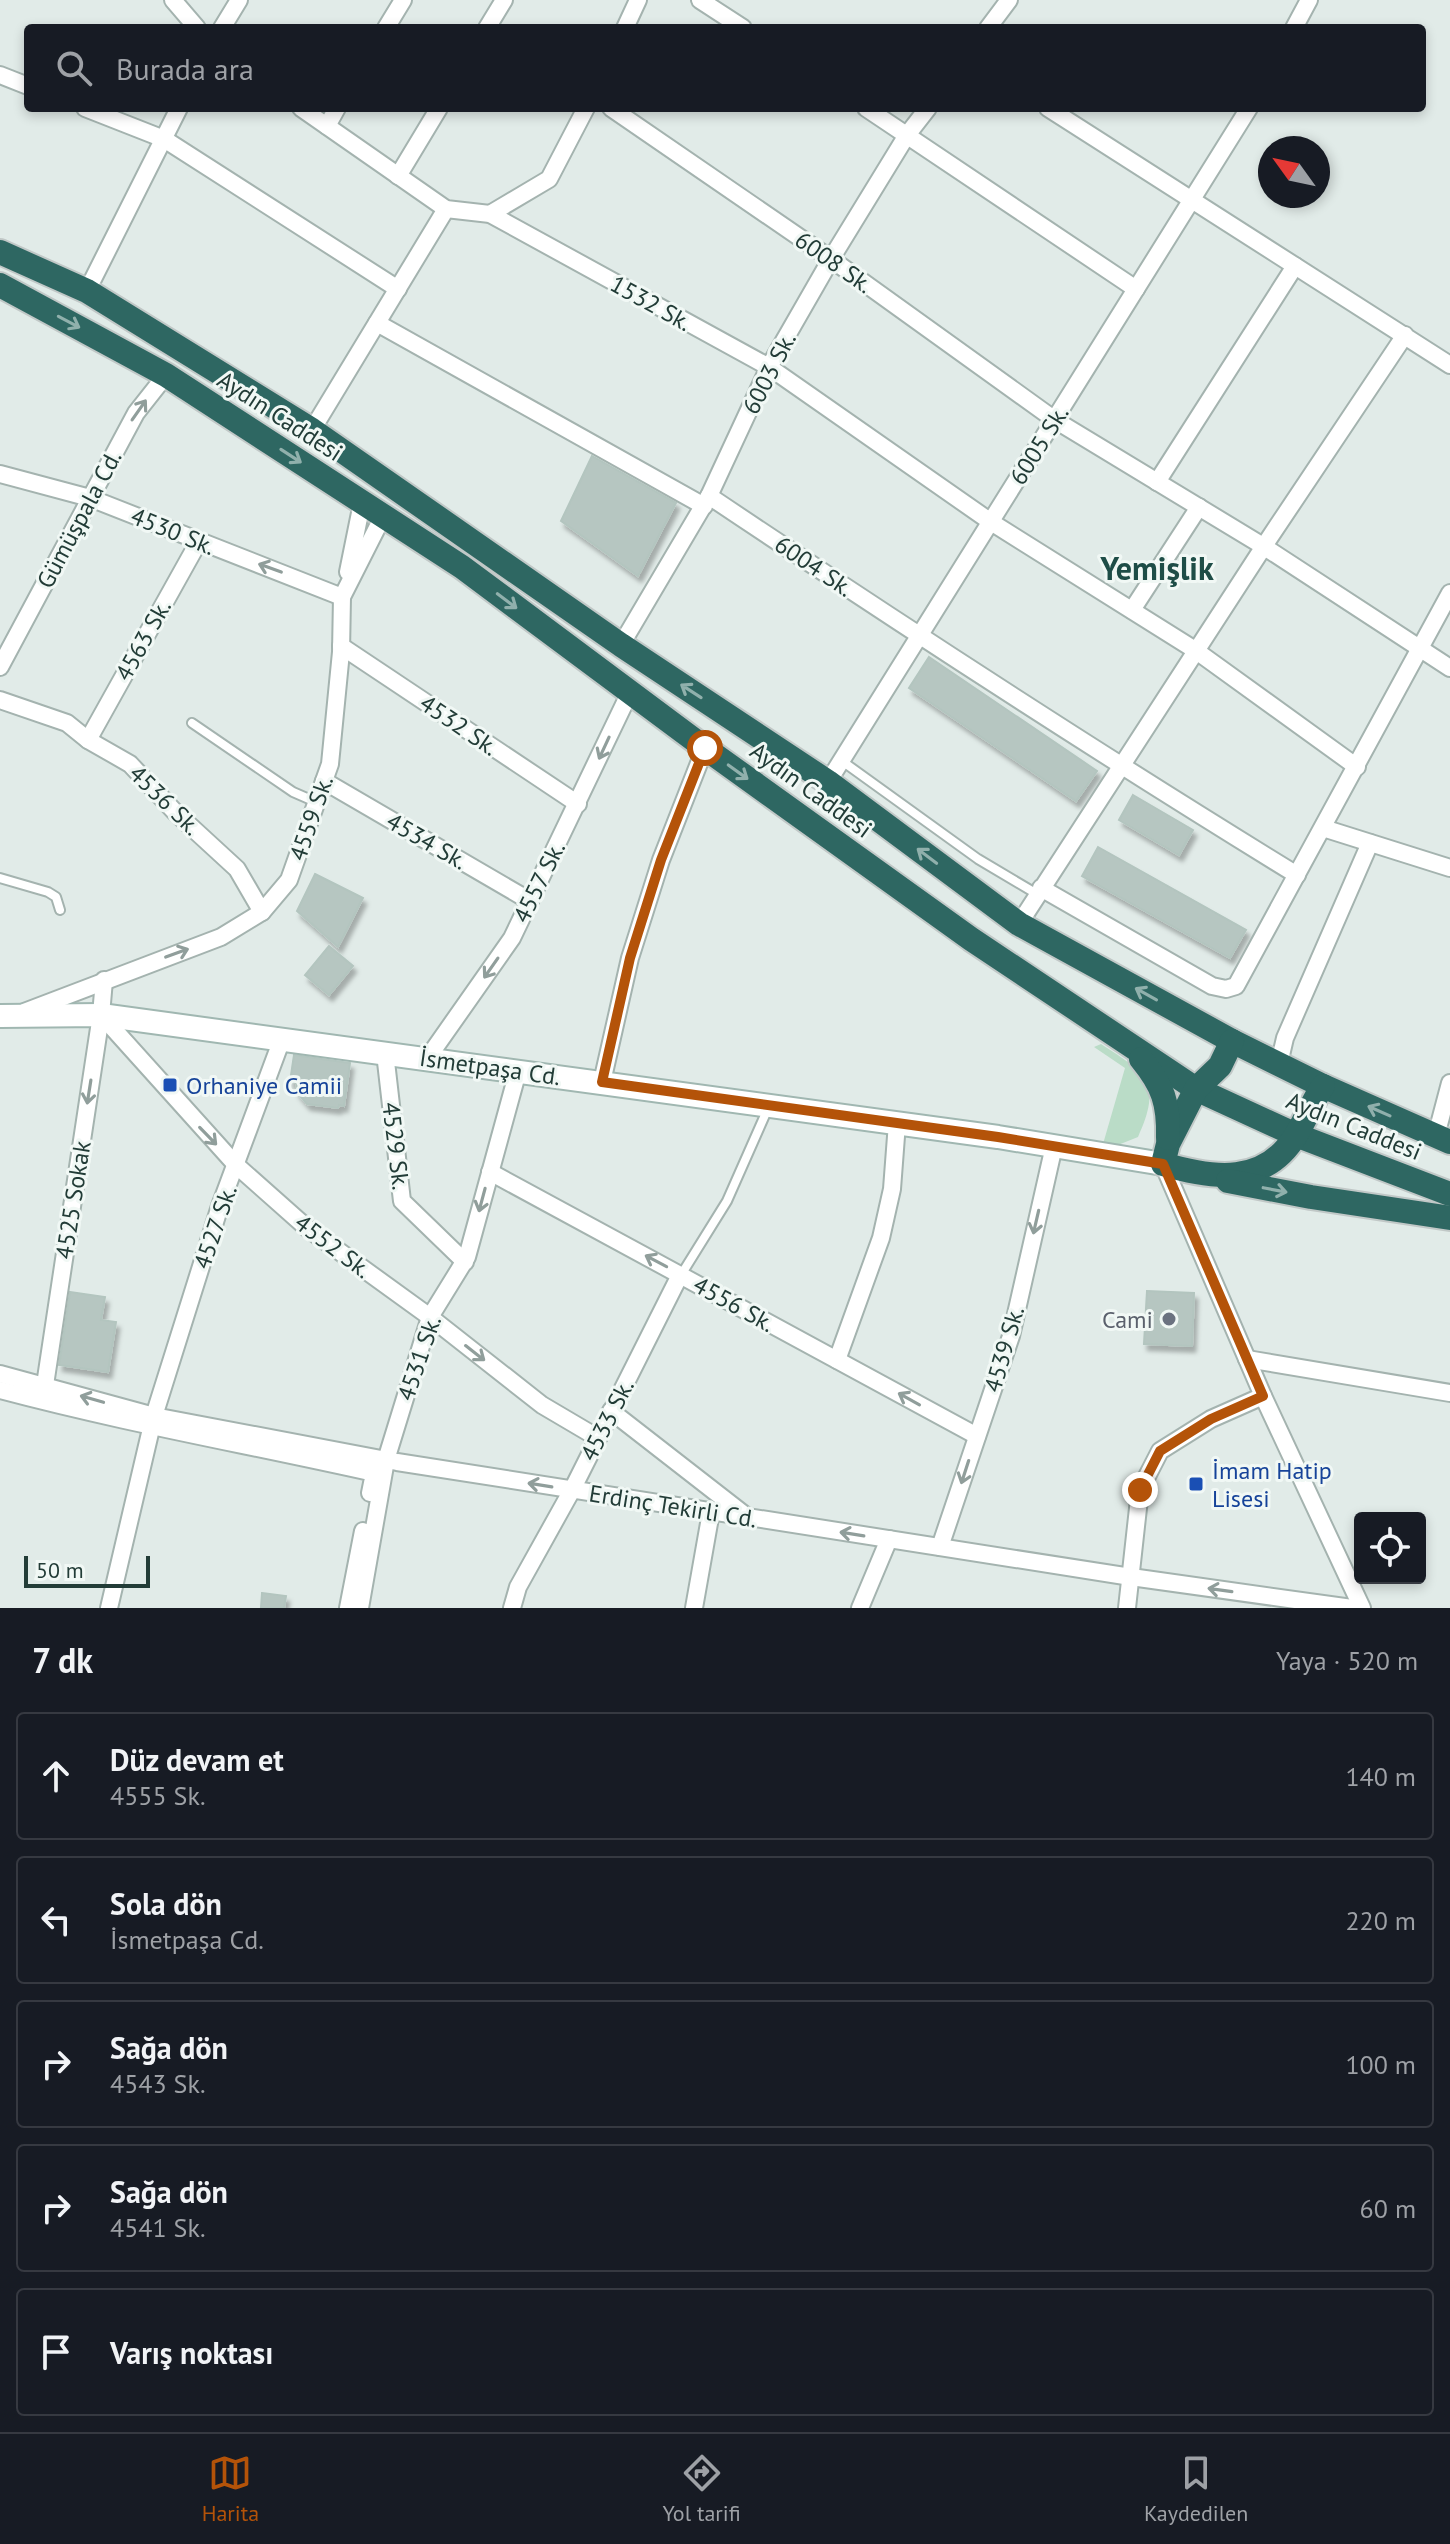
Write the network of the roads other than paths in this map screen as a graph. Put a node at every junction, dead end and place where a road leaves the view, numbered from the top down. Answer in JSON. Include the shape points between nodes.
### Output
{"nodes":[{"id":1,"x":173,"y":0,"type":"edge"},
{"id":2,"x":239,"y":0,"type":"edge"},
{"id":3,"x":403,"y":0,"type":"edge"},
{"id":4,"x":504,"y":0,"type":"edge"},
{"id":5,"x":638,"y":0,"type":"edge"},
{"id":6,"x":700,"y":0,"type":"edge"},
{"id":7,"x":1009,"y":0,"type":"edge"},
{"id":8,"x":1309,"y":0,"type":"edge"},
{"id":9,"x":194,"y":24,"type":"edge"},
{"id":10,"x":224,"y":24,"type":"edge"},
{"id":11,"x":388,"y":24,"type":"edge"},
{"id":12,"x":489,"y":24,"type":"edge"},
{"id":13,"x":627,"y":24,"type":"edge"},
{"id":14,"x":737,"y":24,"type":"edge"},
{"id":15,"x":991,"y":24,"type":"edge"},
{"id":16,"x":1296,"y":24,"type":"edge"},
{"id":17,"x":0,"y":75,"type":"edge"},
{"id":18,"x":24,"y":84,"type":"edge"},
{"id":19,"x":95,"y":112,"type":"edge"},
{"id":20,"x":177,"y":112,"type":"edge"},
{"id":21,"x":307,"y":112,"type":"edge"},
{"id":22,"x":335,"y":112,"type":"edge"},
{"id":23,"x":437,"y":112,"type":"edge"},
{"id":24,"x":584,"y":112,"type":"edge"},
{"id":25,"x":617,"y":112,"type":"edge"},
{"id":26,"x":872,"y":112,"type":"edge"},
{"id":27,"x":925,"y":112,"type":"edge"},
{"id":28,"x":1054,"y":112,"type":"edge"},
{"id":29,"x":1247,"y":112,"type":"edge"},
{"id":30,"x":327,"y":126,"type":"junction"},
{"id":31,"x":907,"y":135,"type":"junction"},
{"id":32,"x":164,"y":139,"type":"junction"},
{"id":33,"x":398,"y":176,"type":"junction"},
{"id":34,"x":1192,"y":200,"type":"junction"},
{"id":35,"x":446,"y":209,"type":"junction"},
{"id":36,"x":490,"y":214,"type":"junction"},
{"id":37,"x":0,"y":252,"type":"edge"},
{"id":38,"x":831,"y":259,"type":"junction"},
{"id":39,"x":1295,"y":266,"type":"junction"},
{"id":40,"x":0,"y":285,"type":"edge"},
{"id":41,"x":398,"y":289,"type":"junction"},
{"id":42,"x":1136,"y":289,"type":"junction"},
{"id":43,"x":87,"y":291,"type":"junction"},
{"id":44,"x":377,"y":323,"type":"junction"},
{"id":45,"x":1405,"y":335,"type":"junction"},
{"id":46,"x":1450,"y":365,"type":"edge"},
{"id":47,"x":769,"y":367,"type":"junction"},
{"id":48,"x":166,"y":375,"type":"junction"},
{"id":49,"x":1055,"y":420,"type":"junction"},
{"id":50,"x":312,"y":430,"type":"junction"},
{"id":51,"x":0,"y":474,"type":"edge"},
{"id":52,"x":1157,"y":482,"type":"junction"},
{"id":53,"x":90,"y":498,"type":"junction"},
{"id":54,"x":706,"y":501,"type":"junction"},
{"id":55,"x":362,"y":503,"type":"junction"},
{"id":56,"x":1199,"y":507,"type":"junction"},
{"id":57,"x":383,"y":516,"type":"junction"},
{"id":58,"x":991,"y":522,"type":"junction"},
{"id":59,"x":199,"y":541,"type":"junction"},
{"id":60,"x":1263,"y":546,"type":"junction"},
{"id":61,"x":1450,"y":593,"type":"edge"},
{"id":62,"x":342,"y":597,"type":"junction"},
{"id":63,"x":1132,"y":610,"type":"junction"},
{"id":64,"x":919,"y":637,"type":"junction"},
{"id":65,"x":621,"y":645,"type":"junction"},
{"id":66,"x":341,"y":646,"type":"junction"},
{"id":67,"x":1195,"y":650,"type":"junction"},
{"id":68,"x":1421,"y":651,"type":"junction"},
{"id":69,"x":2,"y":659,"type":"edge"},
{"id":70,"x":1450,"y":668,"type":"edge"},
{"id":71,"x":630,"y":692,"type":"junction"},
{"id":72,"x":0,"y":700,"type":"edge"},
{"id":73,"x":192,"y":723,"type":"dead end"},
{"id":74,"x":88,"y":740,"type":"junction"},
{"id":75,"x":705,"y":748,"type":"junction"},
{"id":76,"x":841,"y":761,"type":"junction"},
{"id":77,"x":1121,"y":767,"type":"junction"},
{"id":78,"x":1357,"y":767,"type":"junction"},
{"id":79,"x":324,"y":781,"type":"junction"},
{"id":80,"x":828,"y":782,"type":"junction"},
{"id":81,"x":316,"y":802,"type":"junction"},
{"id":82,"x":578,"y":804,"type":"junction"},
{"id":83,"x":1323,"y":828,"type":"junction"},
{"id":84,"x":1370,"y":843,"type":"junction"},
{"id":85,"x":1450,"y":868,"type":"edge"},
{"id":86,"x":1297,"y":875,"type":"junction"},
{"id":87,"x":0,"y":878,"type":"edge"},
{"id":88,"x":1039,"y":891,"type":"junction"},
{"id":89,"x":530,"y":901,"type":"junction"},
{"id":90,"x":60,"y":910,"type":"dead end"},
{"id":91,"x":262,"y":912,"type":"junction"},
{"id":92,"x":1019,"y":924,"type":"junction"},
{"id":93,"x":104,"y":980,"type":"junction"},
{"id":94,"x":101,"y":1015,"type":"junction"},
{"id":95,"x":6,"y":1017,"type":"edge"},
{"id":96,"x":282,"y":1039,"type":"junction"},
{"id":97,"x":1232,"y":1041,"type":"junction"},
{"id":98,"x":1132,"y":1048,"type":"junction"},
{"id":99,"x":385,"y":1053,"type":"junction"},
{"id":100,"x":427,"y":1059,"type":"junction"},
{"id":101,"x":1279,"y":1064,"type":"junction"},
{"id":102,"x":518,"y":1071,"type":"junction"},
{"id":103,"x":602,"y":1082,"type":"junction"},
{"id":104,"x":1450,"y":1083,"type":"edge"},
{"id":105,"x":1323,"y":1086,"type":"junction"},
{"id":106,"x":1196,"y":1089,"type":"junction"},
{"id":107,"x":769,"y":1106,"type":"junction"},
{"id":108,"x":897,"y":1123,"type":"junction"},
{"id":109,"x":1296,"y":1135,"type":"junction"},
{"id":110,"x":1443,"y":1139,"type":"edge"},
{"id":111,"x":1054,"y":1146,"type":"junction"},
{"id":112,"x":1166,"y":1154,"type":"junction"},
{"id":113,"x":236,"y":1165,"type":"junction"},
{"id":114,"x":490,"y":1172,"type":"junction"},
{"id":115,"x":1199,"y":1175,"type":"junction"},
{"id":116,"x":1450,"y":1194,"type":"edge"},
{"id":117,"x":1450,"y":1218,"type":"edge"},
{"id":118,"x":465,"y":1262,"type":"junction"},
{"id":119,"x":680,"y":1275,"type":"junction"},
{"id":120,"x":430,"y":1317,"type":"junction"},
{"id":121,"x":1247,"y":1359,"type":"junction"},
{"id":122,"x":837,"y":1360,"type":"junction"},
{"id":123,"x":0,"y":1374,"type":"edge"},
{"id":124,"x":45,"y":1385,"type":"junction"},
{"id":125,"x":0,"y":1390,"type":"edge"},
{"id":126,"x":1450,"y":1393,"type":"edge"},
{"id":127,"x":1263,"y":1396,"type":"junction"},
{"id":128,"x":611,"y":1411,"type":"junction"},
{"id":129,"x":152,"y":1422,"type":"junction"},
{"id":130,"x":977,"y":1436,"type":"junction"},
{"id":131,"x":598,"y":1438,"type":"junction"},
{"id":132,"x":386,"y":1460,"type":"junction"},
{"id":133,"x":572,"y":1490,"type":"junction"},
{"id":134,"x":711,"y":1512,"type":"junction"},
{"id":135,"x":748,"y":1517,"type":"junction"},
{"id":136,"x":889,"y":1539,"type":"junction"},
{"id":137,"x":940,"y":1547,"type":"junction"},
{"id":138,"x":1131,"y":1577,"type":"junction"},
{"id":139,"x":109,"y":1608,"type":"edge"},
{"id":140,"x":348,"y":1608,"type":"edge"},
{"id":141,"x":360,"y":1608,"type":"edge"},
{"id":142,"x":512,"y":1608,"type":"edge"},
{"id":143,"x":694,"y":1608,"type":"edge"},
{"id":144,"x":860,"y":1608,"type":"edge"},
{"id":145,"x":1127,"y":1608,"type":"edge"},
{"id":146,"x":1352,"y":1608,"type":"edge"},
{"id":147,"x":1362,"y":1608,"type":"edge"}],
"edges":[{"from":1,"to":9,"type":"street"},
{"from":2,"to":10,"type":"street"},
{"from":3,"to":11,"type":"street"},
{"from":4,"to":12,"type":"street"},
{"from":5,"to":13,"type":"street"},
{"from":6,"to":14,"type":"street"},
{"from":7,"to":15,"type":"street"},
{"from":8,"to":16,"type":"street"},
{"from":17,"to":18,"type":"street"},
{"from":19,"to":32,"type":"street"},
{"from":20,"to":32,"type":"street"},
{"from":21,"to":30,"type":"street","name":"1532 Sk."},
{"from":22,"to":30,"type":"street"},
{"from":23,"to":33,"type":"street"},
{"from":24,"to":36,"type":"street","via":[[549,179]]},
{"from":25,"to":38,"type":"street","name":"6008 Sk."},
{"from":26,"to":31,"type":"street"},
{"from":27,"to":31,"type":"street","name":"6003 Sk."},
{"from":28,"to":34,"type":"street"},
{"from":29,"to":34,"type":"street","name":"6005 Sk."},
{"from":30,"to":33,"type":"street","name":"1532 Sk."},
{"from":31,"to":38,"type":"street","name":"6003 Sk."},
{"from":31,"to":42,"type":"street"},
{"from":32,"to":41,"type":"street"},
{"from":32,"to":43,"type":"street"},
{"from":33,"to":35,"type":"street","name":"1532 Sk."},
{"from":34,"to":39,"type":"street"},
{"from":34,"to":42,"type":"street","name":"6005 Sk."},
{"from":35,"to":36,"type":"street","name":"1532 Sk."},
{"from":35,"to":41,"type":"street"},
{"from":36,"to":47,"type":"street","name":"1532 Sk."},
{"from":37,"to":43,"type":"highway","name":"Aydın Caddesi"},
{"from":38,"to":47,"type":"street","name":"6003 Sk."},
{"from":38,"to":49,"type":"street","name":"6008 Sk."},
{"from":39,"to":45,"type":"street"},
{"from":39,"to":52,"type":"street"},
{"from":40,"to":48,"type":"highway","name":"Aydın Caddesi","one_way":true},
{"from":41,"to":44,"type":"street"},
{"from":42,"to":49,"type":"street","name":"6005 Sk."},
{"from":43,"to":50,"type":"highway","name":"Aydın Caddesi"},
{"from":44,"to":50,"type":"street"},
{"from":44,"to":54,"type":"street","name":"6004 Sk."},
{"from":45,"to":46,"type":"street"},
{"from":45,"to":60,"type":"street"},
{"from":47,"to":54,"type":"street","name":"6003 Sk."},
{"from":47,"to":58,"type":"street","name":"1532 Sk."},
{"from":53,"to":48,"type":"street","name":"Gümüşpala Cd.","one_way":true,"via":[[136,413]]},
{"from":48,"to":55,"type":"highway","name":"Aydın Caddesi","one_way":true},
{"from":49,"to":52,"type":"street","name":"6008 Sk."},
{"from":49,"to":58,"type":"street","name":"6005 Sk."},
{"from":50,"to":65,"type":"highway","name":"Aydın Caddesi"},
{"from":51,"to":53,"type":"street","name":"4530 Sk."},
{"from":52,"to":56,"type":"street","name":"6008 Sk."},
{"from":53,"to":59,"type":"street","name":"4530 Sk."},
{"from":53,"to":69,"type":"street","name":"Gümüşpala Cd."},
{"from":54,"to":64,"type":"street","name":"6004 Sk."},
{"from":54,"to":65,"type":"street","name":"6003 Sk."},
{"from":55,"to":57,"type":"highway","name":"Aydın Caddesi"},
{"from":55,"to":62,"type":"street"},
{"from":56,"to":60,"type":"street","name":"6008 Sk."},
{"from":56,"to":63,"type":"street"},
{"from":57,"to":62,"type":"street","name":"4559 Sk."},
{"from":57,"to":71,"type":"highway","name":"Aydın Caddesi","one_way":true,"via":[[462,567]]},
{"from":58,"to":63,"type":"street","name":"1532 Sk."},
{"from":58,"to":64,"type":"street","name":"6005 Sk."},
{"from":62,"to":59,"type":"street","name":"4530 Sk.","one_way":true},
{"from":59,"to":74,"type":"street","name":"4563 Sk."},
{"from":60,"to":67,"type":"street"},
{"from":60,"to":68,"type":"street","name":"6008 Sk."},
{"from":61,"to":68,"type":"street"},
{"from":62,"to":66,"type":"street","name":"4559 Sk."},
{"from":63,"to":67,"type":"street","name":"1532 Sk."},
{"from":64,"to":76,"type":"street","name":"6005 Sk."},
{"from":64,"to":77,"type":"street","name":"6004 Sk."},
{"from":80,"to":65,"type":"highway","name":"Aydın Caddesi","one_way":true},
{"from":66,"to":79,"type":"street","name":"4559 Sk."},
{"from":66,"to":82,"type":"street","name":"4532 Sk."},
{"from":67,"to":77,"type":"street"},
{"from":67,"to":78,"type":"street","name":"1532 Sk."},
{"from":68,"to":70,"type":"street","name":"6008 Sk."},
{"from":68,"to":78,"type":"street"},
{"from":71,"to":75,"type":"highway","name":"Aydın Caddesi"},
{"from":71,"to":82,"type":"street","name":"4557 Sk.","one_way":true},
{"from":72,"to":74,"type":"street","name":"4536 Sk.","via":[[67,723]]},
{"from":73,"to":81,"type":"lane"},
{"from":74,"to":91,"type":"street","name":"4536 Sk.","via":[[130,764],[237,869]]},
{"from":75,"to":98,"type":"highway","name":"Aydın Caddesi","one_way":true},
{"from":75,"to":103,"type":"street","via":[[630,958]]},
{"from":76,"to":80,"type":"street","name":"6005 Sk."},
{"from":76,"to":88,"type":"lane","via":[[978,859]]},
{"from":77,"to":86,"type":"street","name":"6004 Sk."},
{"from":77,"to":88,"type":"street"},
{"from":78,"to":83,"type":"street"},
{"from":79,"to":81,"type":"street","name":"4559 Sk."},
{"from":79,"to":89,"type":"street","name":"4534 Sk."},
{"from":92,"to":80,"type":"highway","name":"Aydın Caddesi","one_way":true},
{"from":81,"to":91,"type":"street","name":"4559 Sk.","via":[[289,880]]},
{"from":82,"to":89,"type":"street","name":"4557 Sk."},
{"from":83,"to":84,"type":"street"},
{"from":83,"to":86,"type":"street"},
{"from":84,"to":85,"type":"street"},
{"from":84,"to":101,"type":"street","via":[[1285,1038]]},
{"from":86,"to":88,"type":"street","via":[[1236,986],[1226,989]]},
{"from":87,"to":90,"type":"lane","via":[[48,892]]},
{"from":88,"to":92,"type":"street"},
{"from":89,"to":100,"type":"street","name":"4557 Sk.","one_way":true,"via":[[512,938]]},
{"from":93,"to":91,"type":"street","name":"4559 Sk.","one_way":true,"via":[[221,937]]},
{"from":97,"to":92,"type":"highway","name":"Aydın Caddesi","one_way":true},
{"from":93,"to":94,"type":"street"},
{"from":93,"to":95,"type":"street","name":"4559 Sk."},
{"from":94,"to":95,"type":"main road","name":"İsmetpaşa Cd."},
{"from":94,"to":96,"type":"main road","name":"İsmetpaşa Cd."},
{"from":94,"to":113,"type":"street","name":"4552 Sk.","one_way":true},
{"from":94,"to":124,"type":"street","name":"4525 Sokak","one_way":true},
{"from":96,"to":99,"type":"main road","name":"İsmetpaşa Cd."},
{"from":96,"to":113,"type":"street","name":"4527 Sk."},
{"from":97,"to":101,"type":"highway","name":"Aydın Caddesi"},
{"from":97,"to":106,"type":"highway","via":[[1220,1066]]},
{"from":98,"to":106,"type":"highway","name":"Aydın Caddesi"},
{"from":98,"to":112,"type":"highway","via":[[1159,1081],[1169,1112]]},
{"from":99,"to":100,"type":"main road","name":"İsmetpaşa Cd."},
{"from":99,"to":118,"type":"street","name":"4529 Sk.","via":[[402,1201]]},
{"from":100,"to":102,"type":"main road","name":"İsmetpaşa Cd."},
{"from":101,"to":105,"type":"highway","name":"Aydın Caddesi"},
{"from":102,"to":103,"type":"main road","name":"İsmetpaşa Cd."},
{"from":102,"to":114,"type":"street","name":"4531 Sk."},
{"from":103,"to":107,"type":"main road","name":"İsmetpaşa Cd."},
{"from":104,"to":110,"type":"street"},
{"from":105,"to":109,"type":"highway"},
{"from":110,"to":105,"type":"highway","name":"Aydın Caddesi","one_way":true},
{"from":106,"to":109,"type":"highway","name":"Aydın Caddesi"},
{"from":106,"to":112,"type":"highway"},
{"from":107,"to":108,"type":"main road","name":"İsmetpaşa Cd."},
{"from":107,"to":119,"type":"lane","via":[[727,1201]]},
{"from":108,"to":111,"type":"main road","name":"İsmetpaşa Cd."},
{"from":108,"to":122,"type":"street","via":[[892,1189],[881,1238]]},
{"from":109,"to":115,"type":"highway","via":[[1278,1159],[1242,1175]]},
{"from":109,"to":116,"type":"highway","name":"Aydın Caddesi"},
{"from":111,"to":112,"type":"main road","name":"İsmetpaşa Cd."},
{"from":111,"to":130,"type":"street","name":"4539 Sk.","one_way":true,"via":[[1011,1336]]},
{"from":112,"to":115,"type":"highway"},
{"from":112,"to":121,"type":"street"},
{"from":113,"to":120,"type":"street","name":"4552 Sk.","via":[[307,1228]]},
{"from":113,"to":129,"type":"street","name":"4527 Sk."},
{"from":114,"to":118,"type":"street","name":"4531 Sk.","one_way":true},
{"from":119,"to":114,"type":"street","name":"4556 Sk.","one_way":true},
{"from":115,"to":117,"type":"highway","one_way":true},
{"from":118,"to":120,"type":"street","name":"4531 Sk."},
{"from":119,"to":122,"type":"street","name":"4556 Sk."},
{"from":119,"to":128,"type":"street","name":"4533 Sk."},
{"from":120,"to":131,"type":"street","name":"4552 Sk.","one_way":true,"via":[[542,1405]]},
{"from":120,"to":132,"type":"street","name":"4531 Sk."},
{"from":121,"to":126,"type":"street"},
{"from":121,"to":127,"type":"street"},
{"from":130,"to":122,"type":"street","name":"4556 Sk.","one_way":true},
{"from":123,"to":124,"type":"street","name":"Erdinç Tekirli Cd."},
{"from":129,"to":124,"type":"street","name":"Erdinç Tekirli Cd.","one_way":true},
{"from":125,"to":129,"type":"street"},
{"from":127,"to":138,"type":"street","via":[[1211,1419],[1160,1451],[1140,1490]]},
{"from":127,"to":147,"type":"street"},
{"from":128,"to":131,"type":"street","name":"4533 Sk."},
{"from":128,"to":135,"type":"street"},
{"from":129,"to":132,"type":"street","name":"Erdinç Tekirli Cd."},
{"from":129,"to":139,"type":"street","name":"4527 Sk."},
{"from":129,"to":140,"type":"street","via":[[374,1473]]},
{"from":130,"to":137,"type":"street","name":"4539 Sk.","one_way":true},
{"from":131,"to":133,"type":"street","name":"4533 Sk."},
{"from":133,"to":132,"type":"street","name":"Erdinç Tekirli Cd.","one_way":true},
{"from":132,"to":141,"type":"street","name":"4531 Sk."},
{"from":133,"to":134,"type":"street","name":"Erdinç Tekirli Cd."},
{"from":133,"to":142,"type":"street","name":"4533 Sk.","via":[[518,1587]]},
{"from":134,"to":135,"type":"street","name":"Erdinç Tekirli Cd."},
{"from":134,"to":143,"type":"street"},
{"from":136,"to":135,"type":"street","name":"Erdinç Tekirli Cd.","one_way":true},
{"from":136,"to":137,"type":"street","name":"Erdinç Tekirli Cd."},
{"from":136,"to":144,"type":"street"},
{"from":137,"to":138,"type":"street","name":"Erdinç Tekirli Cd."},
{"from":138,"to":145,"type":"street"},
{"from":146,"to":138,"type":"street","name":"Erdinç Tekirli Cd.","one_way":true}]}
